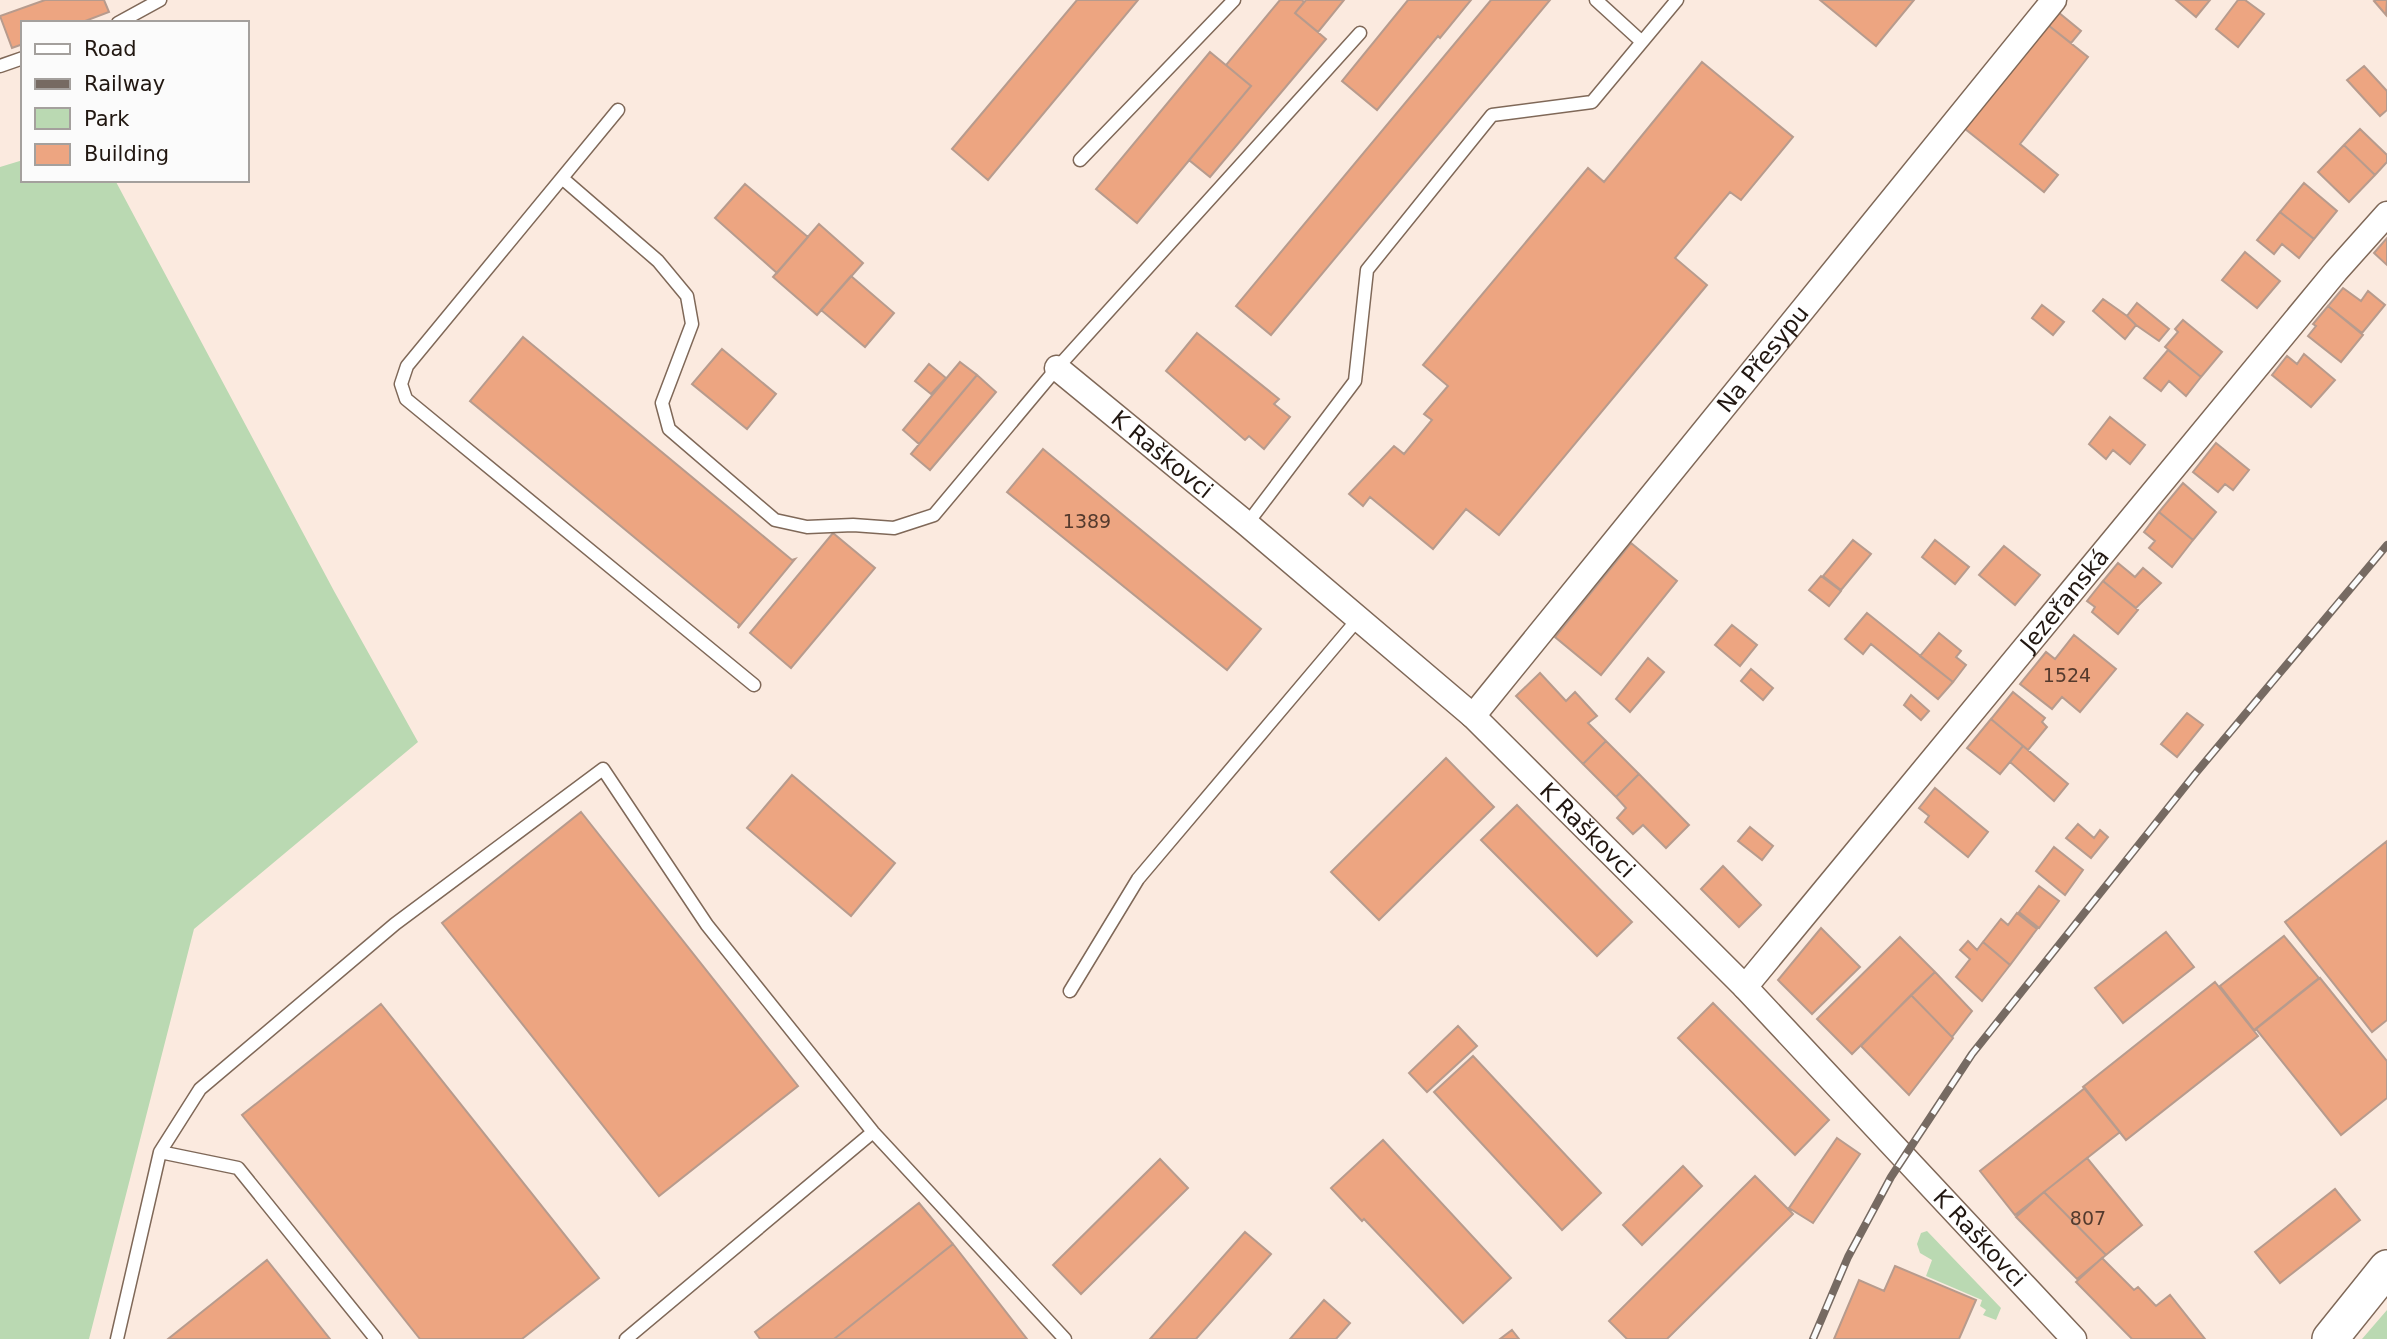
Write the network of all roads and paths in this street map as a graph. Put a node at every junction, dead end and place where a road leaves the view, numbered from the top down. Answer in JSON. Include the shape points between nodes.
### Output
{"nodes":[{"id":1,"x":160,"y":0,"type":"edge"},
{"id":2,"x":1234,"y":0,"type":"edge"},
{"id":3,"x":1596,"y":0,"type":"edge"},
{"id":4,"x":1677,"y":0,"type":"edge"},
{"id":5,"x":2054,"y":0,"type":"edge"},
{"id":6,"x":122,"y":21,"type":"edge"},
{"id":7,"x":1360,"y":33,"type":"dead end"},
{"id":8,"x":1642,"y":42,"type":"junction"},
{"id":9,"x":21,"y":59,"type":"edge"},
{"id":10,"x":0,"y":66,"type":"edge"},
{"id":11,"x":618,"y":110,"type":"dead end"},
{"id":12,"x":1080,"y":160,"type":"dead end"},
{"id":13,"x":562,"y":178,"type":"junction"},
{"id":14,"x":2387,"y":214,"type":"edge"},
{"id":15,"x":1057,"y":368,"type":"junction"},
{"id":16,"x":1247,"y":524,"type":"junction"},
{"id":17,"x":1359,"y":619,"type":"junction"},
{"id":18,"x":754,"y":685,"type":"dead end"},
{"id":19,"x":1473,"y":716,"type":"junction"},
{"id":20,"x":1745,"y":987,"type":"junction"},
{"id":21,"x":1070,"y":991,"type":"dead end"},
{"id":22,"x":873,"y":1132,"type":"junction"},
{"id":23,"x":160,"y":1152,"type":"junction"},
{"id":24,"x":2387,"y":1268,"type":"edge"},
{"id":25,"x":117,"y":1339,"type":"edge"},
{"id":26,"x":376,"y":1339,"type":"edge"},
{"id":27,"x":626,"y":1339,"type":"edge"},
{"id":28,"x":1065,"y":1339,"type":"edge"},
{"id":29,"x":2074,"y":1339,"type":"edge"},
{"id":30,"x":2330,"y":1339,"type":"edge"}],
"edges":[{"from":1,"to":6,"type":"lane"},
{"from":2,"to":12,"type":"lane"},
{"from":3,"to":8,"type":"lane"},
{"from":4,"to":8,"type":"lane"},
{"from":5,"to":19,"type":"street","name":"Na Přesypu"},
{"from":7,"to":15,"type":"lane"},
{"from":8,"to":16,"type":"lane","via":[[1592,102],[1492,115],[1367,270],[1355,381]]},
{"from":9,"to":10,"type":"lane"},
{"from":11,"to":13,"type":"lane"},
{"from":13,"to":15,"type":"lane","via":[[658,261],[687,296],[692,324],[662,404],[669,429],[775,520],[807,527],[894,528],[933,515]]},
{"from":13,"to":18,"type":"lane","via":[[407,366],[401,384],[406,399]]},
{"from":14,"to":20,"type":"street","name":"Jezeřanská"},
{"from":15,"to":16,"type":"street","name":"K Raškovci"},
{"from":16,"to":17,"type":"street","name":"K Raškovci"},
{"from":17,"to":19,"type":"street","name":"K Raškovci"},
{"from":17,"to":21,"type":"lane","via":[[1138,878]]},
{"from":19,"to":20,"type":"street","name":"K Raškovci"},
{"from":20,"to":29,"type":"street","name":"K Raškovci"},
{"from":22,"to":23,"type":"lane","via":[[707,925],[603,769],[394,924],[200,1089]]},
{"from":22,"to":27,"type":"lane"},
{"from":22,"to":28,"type":"lane"},
{"from":23,"to":25,"type":"lane"},
{"from":23,"to":26,"type":"lane","via":[[237,1168]]},
{"from":24,"to":30,"type":"main road"}]}
